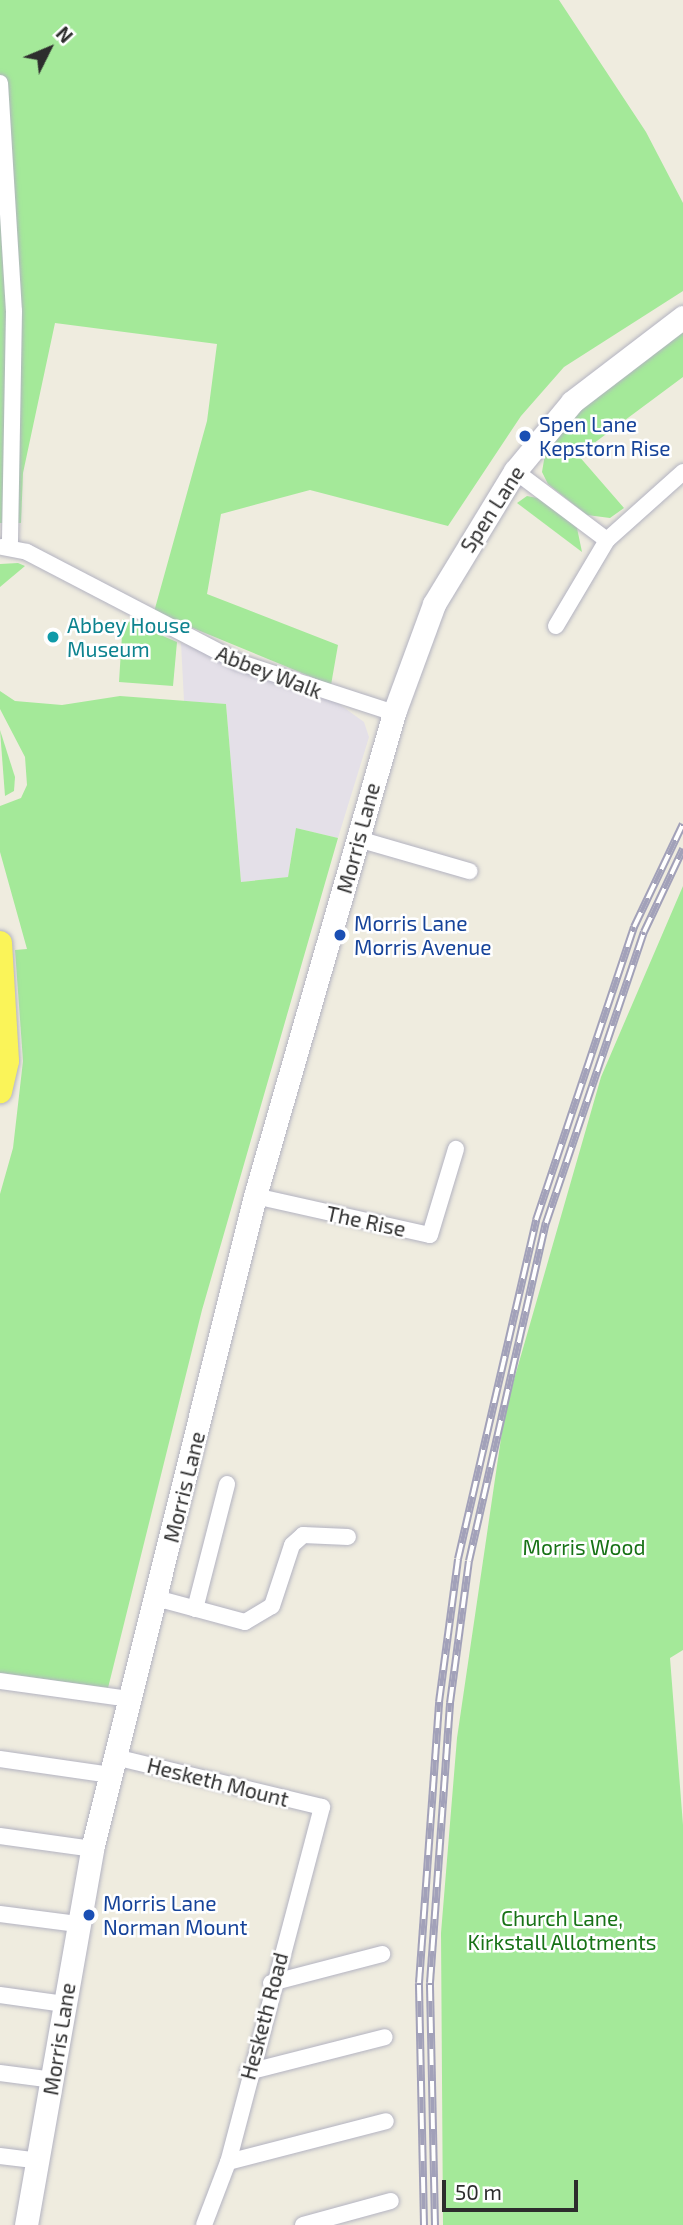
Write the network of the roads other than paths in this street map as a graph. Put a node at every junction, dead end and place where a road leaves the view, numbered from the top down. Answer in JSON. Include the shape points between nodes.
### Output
{"nodes":[{"id":1,"x":0,"y":83,"type":"edge"},
{"id":2,"x":683,"y":317,"type":"edge"},
{"id":3,"x":516,"y":471,"type":"junction"},
{"id":4,"x":683,"y":472,"type":"edge"},
{"id":5,"x":607,"y":540,"type":"junction"},
{"id":6,"x":5,"y":547,"type":"edge"},
{"id":7,"x":556,"y":625,"type":"dead end"},
{"id":8,"x":394,"y":713,"type":"junction"},
{"id":9,"x":380,"y":757,"type":"joint"},
{"id":10,"x":358,"y":838,"type":"junction"},
{"id":11,"x":469,"y":871,"type":"dead end"},
{"id":12,"x":0,"y":943,"type":"edge"},
{"id":13,"x":0,"y":1091,"type":"edge"},
{"id":14,"x":456,"y":1149,"type":"dead end"},
{"id":15,"x":255,"y":1196,"type":"junction"},
{"id":16,"x":227,"y":1484,"type":"dead end"},
{"id":17,"x":348,"y":1537,"type":"dead end"},
{"id":18,"x":156,"y":1598,"type":"junction"},
{"id":19,"x":195,"y":1609,"type":"junction"},
{"id":20,"x":0,"y":1681,"type":"edge"},
{"id":21,"x":130,"y":1699,"type":"junction"},
{"id":22,"x":0,"y":1759,"type":"edge"},
{"id":23,"x":113,"y":1766,"type":"junction"},
{"id":24,"x":322,"y":1807,"type":"joint"},
{"id":25,"x":0,"y":1836,"type":"edge"},
{"id":26,"x":92,"y":1849,"type":"junction"},
{"id":27,"x":0,"y":1914,"type":"edge"},
{"id":28,"x":77,"y":1924,"type":"junction"},
{"id":29,"x":382,"y":1954,"type":"dead end"},
{"id":30,"x":271,"y":1983,"type":"junction"},
{"id":31,"x":0,"y":1995,"type":"edge"},
{"id":32,"x":64,"y":2004,"type":"junction"},
{"id":33,"x":385,"y":2037,"type":"dead end"},
{"id":34,"x":248,"y":2072,"type":"junction"},
{"id":35,"x":0,"y":2073,"type":"edge"},
{"id":36,"x":54,"y":2080,"type":"junction"},
{"id":37,"x":386,"y":2121,"type":"dead end"},
{"id":38,"x":0,"y":2156,"type":"edge"},
{"id":39,"x":38,"y":2161,"type":"junction"},
{"id":40,"x":228,"y":2162,"type":"junction"},
{"id":41,"x":391,"y":2201,"type":"dead end"},
{"id":42,"x":26,"y":2225,"type":"edge"},
{"id":43,"x":204,"y":2225,"type":"edge"},
{"id":44,"x":303,"y":2225,"type":"edge"}],
"edges":[{"from":1,"to":6,"type":"street","via":[[14,311]]},
{"from":2,"to":3,"type":"street","name":"Spen Lane","via":[[572,402]]},
{"from":3,"to":5,"type":"street"},
{"from":3,"to":8,"type":"street","name":"Spen Lane","via":[[434,604]]},
{"from":4,"to":5,"type":"street"},
{"from":5,"to":7,"type":"street"},
{"from":6,"to":8,"type":"street","name":"Abbey Walk","via":[[238,662]]},
{"from":8,"to":9,"type":"street","name":"Spen Lane"},
{"from":9,"to":10,"type":"street","name":"Morris Lane"},
{"from":10,"to":11,"type":"street"},
{"from":10,"to":15,"type":"street","name":"Morris Lane"},
{"from":12,"to":13,"type":"main road","via":[[7,1061]]},
{"from":14,"to":15,"type":"street","name":"The Rise","via":[[430,1235]]},
{"from":15,"to":18,"type":"street","name":"Morris Lane"},
{"from":16,"to":19,"type":"street"},
{"from":17,"to":19,"type":"street","via":[[303,1535],[292,1545],[272,1606],[245,1622]]},
{"from":18,"to":19,"type":"street"},
{"from":18,"to":21,"type":"street","name":"Morris Lane"},
{"from":20,"to":21,"type":"street"},
{"from":21,"to":23,"type":"street","name":"Morris Lane"},
{"from":22,"to":23,"type":"street","name":"Hesketh Mount"},
{"from":23,"to":24,"type":"street","name":"Hesketh Mount","via":[[198,1777]]},
{"from":23,"to":26,"type":"street","name":"Morris Lane"},
{"from":24,"to":30,"type":"street","name":"Hesketh Road"},
{"from":25,"to":26,"type":"street"},
{"from":26,"to":28,"type":"street","name":"Morris Lane"},
{"from":27,"to":28,"type":"street"},
{"from":28,"to":32,"type":"street","name":"Morris Lane"},
{"from":29,"to":30,"type":"street"},
{"from":30,"to":34,"type":"street","name":"Hesketh Road"},
{"from":31,"to":32,"type":"street"},
{"from":32,"to":36,"type":"street","name":"Morris Lane"},
{"from":33,"to":34,"type":"street"},
{"from":34,"to":40,"type":"street","name":"Hesketh Road"},
{"from":35,"to":36,"type":"street"},
{"from":36,"to":39,"type":"street","name":"Morris Lane"},
{"from":37,"to":40,"type":"street"},
{"from":38,"to":39,"type":"street"},
{"from":39,"to":42,"type":"street","name":"Morris Lane"},
{"from":40,"to":43,"type":"street","name":"Hesketh Road"},
{"from":41,"to":44,"type":"street"}]}
